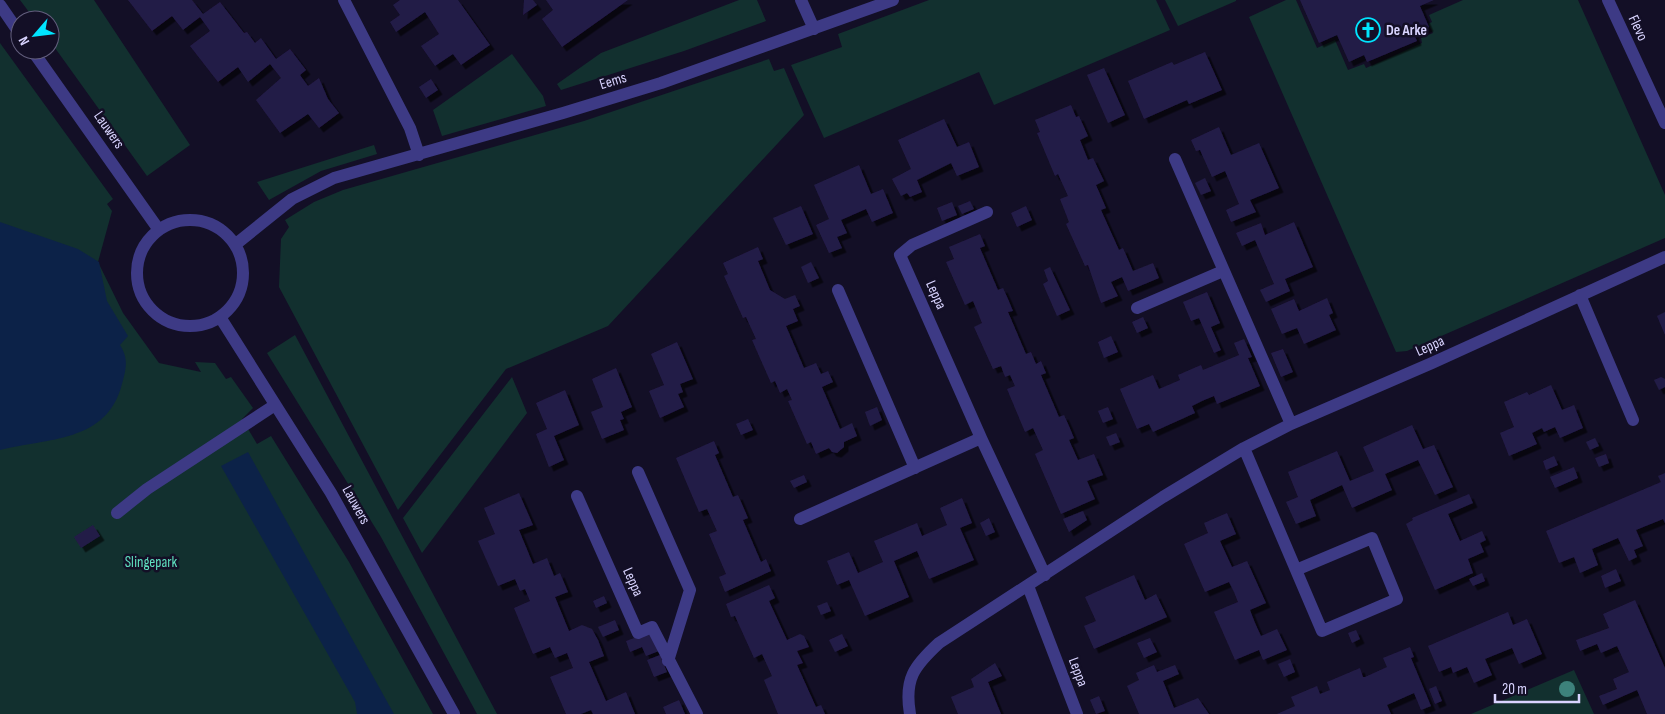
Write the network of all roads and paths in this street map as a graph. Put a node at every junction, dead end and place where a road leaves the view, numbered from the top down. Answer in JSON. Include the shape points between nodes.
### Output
{"nodes":[{"id":1,"x":344,"y":0,"type":"edge"},
{"id":2,"x":802,"y":0,"type":"edge"},
{"id":3,"x":893,"y":0,"type":"edge"},
{"id":4,"x":1608,"y":0,"type":"edge"},
{"id":5,"x":0,"y":5,"type":"edge"},
{"id":6,"x":10,"y":20,"type":"edge"},
{"id":7,"x":814,"y":29,"type":"junction"},
{"id":8,"x":39,"y":60,"type":"edge"},
{"id":9,"x":1665,"y":123,"type":"edge"},
{"id":10,"x":419,"y":155,"type":"junction"},
{"id":11,"x":1175,"y":159,"type":"dead end"},
{"id":12,"x":987,"y":212,"type":"dead end"},
{"id":13,"x":159,"y":230,"type":"junction"},
{"id":14,"x":236,"y":244,"type":"junction"},
{"id":15,"x":1665,"y":257,"type":"edge"},
{"id":16,"x":1223,"y":271,"type":"junction"},
{"id":17,"x":838,"y":290,"type":"dead end"},
{"id":18,"x":1580,"y":295,"type":"junction"},
{"id":19,"x":1138,"y":308,"type":"dead end"},
{"id":20,"x":220,"y":317,"type":"junction"},
{"id":21,"x":275,"y":405,"type":"junction"},
{"id":22,"x":1633,"y":420,"type":"dead end"},
{"id":23,"x":1291,"y":424,"type":"junction"},
{"id":24,"x":981,"y":438,"type":"junction"},
{"id":25,"x":1244,"y":448,"type":"junction"},
{"id":26,"x":915,"y":468,"type":"junction"},
{"id":27,"x":638,"y":472,"type":"dead end"},
{"id":28,"x":577,"y":496,"type":"dead end"},
{"id":29,"x":117,"y":513,"type":"dead end"},
{"id":30,"x":800,"y":519,"type":"dead end"},
{"id":31,"x":1296,"y":570,"type":"junction"},
{"id":32,"x":1045,"y":575,"type":"junction"},
{"id":33,"x":1028,"y":586,"type":"junction"},
{"id":34,"x":668,"y":661,"type":"junction"},
{"id":35,"x":454,"y":714,"type":"edge"},
{"id":36,"x":697,"y":714,"type":"edge"},
{"id":37,"x":910,"y":714,"type":"edge"},
{"id":38,"x":1077,"y":714,"type":"edge"}],
"edges":[{"from":1,"to":10,"type":"street","via":[[410,128]]},
{"from":2,"to":7,"type":"street"},
{"from":3,"to":7,"type":"street","name":"Eems"},
{"from":4,"to":9,"type":"street","name":"Flevo"},
{"from":5,"to":6,"type":"street"},
{"from":7,"to":10,"type":"street","name":"Eems","via":[[661,83]]},
{"from":8,"to":13,"type":"street","name":"Lauwers"},
{"from":10,"to":14,"type":"street","name":"Eems","via":[[334,178],[301,193]]},
{"from":11,"to":16,"type":"street"},
{"from":12,"to":24,"type":"street","name":"Leppa","via":[[912,245],[900,255]]},
{"from":13,"to":14,"type":"street","via":[[169,224],[198,220],[216,227]]},
{"from":13,"to":20,"type":"street","via":[[146,243],[138,260],[137,279],[150,309],[163,320],[191,327]]},
{"from":14,"to":20,"type":"street","via":[[242,261],[243,280],[234,304]]},
{"from":15,"to":18,"type":"street","name":"Leppa"},
{"from":16,"to":19,"type":"street"},
{"from":16,"to":23,"type":"street"},
{"from":17,"to":26,"type":"street"},
{"from":18,"to":22,"type":"street"},
{"from":18,"to":23,"type":"street","name":"Leppa"},
{"from":20,"to":21,"type":"street","name":"Lauwers"},
{"from":21,"to":29,"type":"street","via":[[147,489]]},
{"from":21,"to":35,"type":"street","name":"Lauwers","via":[[331,493]]},
{"from":23,"to":25,"type":"street","name":"Leppa"},
{"from":24,"to":26,"type":"street"},
{"from":24,"to":32,"type":"street","name":"Leppa"},
{"from":25,"to":31,"type":"street"},
{"from":25,"to":32,"type":"street","name":"Leppa"},
{"from":26,"to":30,"type":"street"},
{"from":27,"to":34,"type":"street","via":[[690,590]]},
{"from":28,"to":34,"type":"street","name":"Leppa","via":[[638,633],[652,627]]},
{"from":31,"to":31,"type":"street","via":[[1372,538],[1397,599],[1322,631]]},
{"from":32,"to":33,"type":"street","name":"Leppa"},
{"from":33,"to":37,"type":"street","name":"Leppa","via":[[939,643],[917,663],[906,694]]},
{"from":33,"to":38,"type":"street","name":"Leppa"},
{"from":34,"to":36,"type":"street","name":"Leppa"}]}
